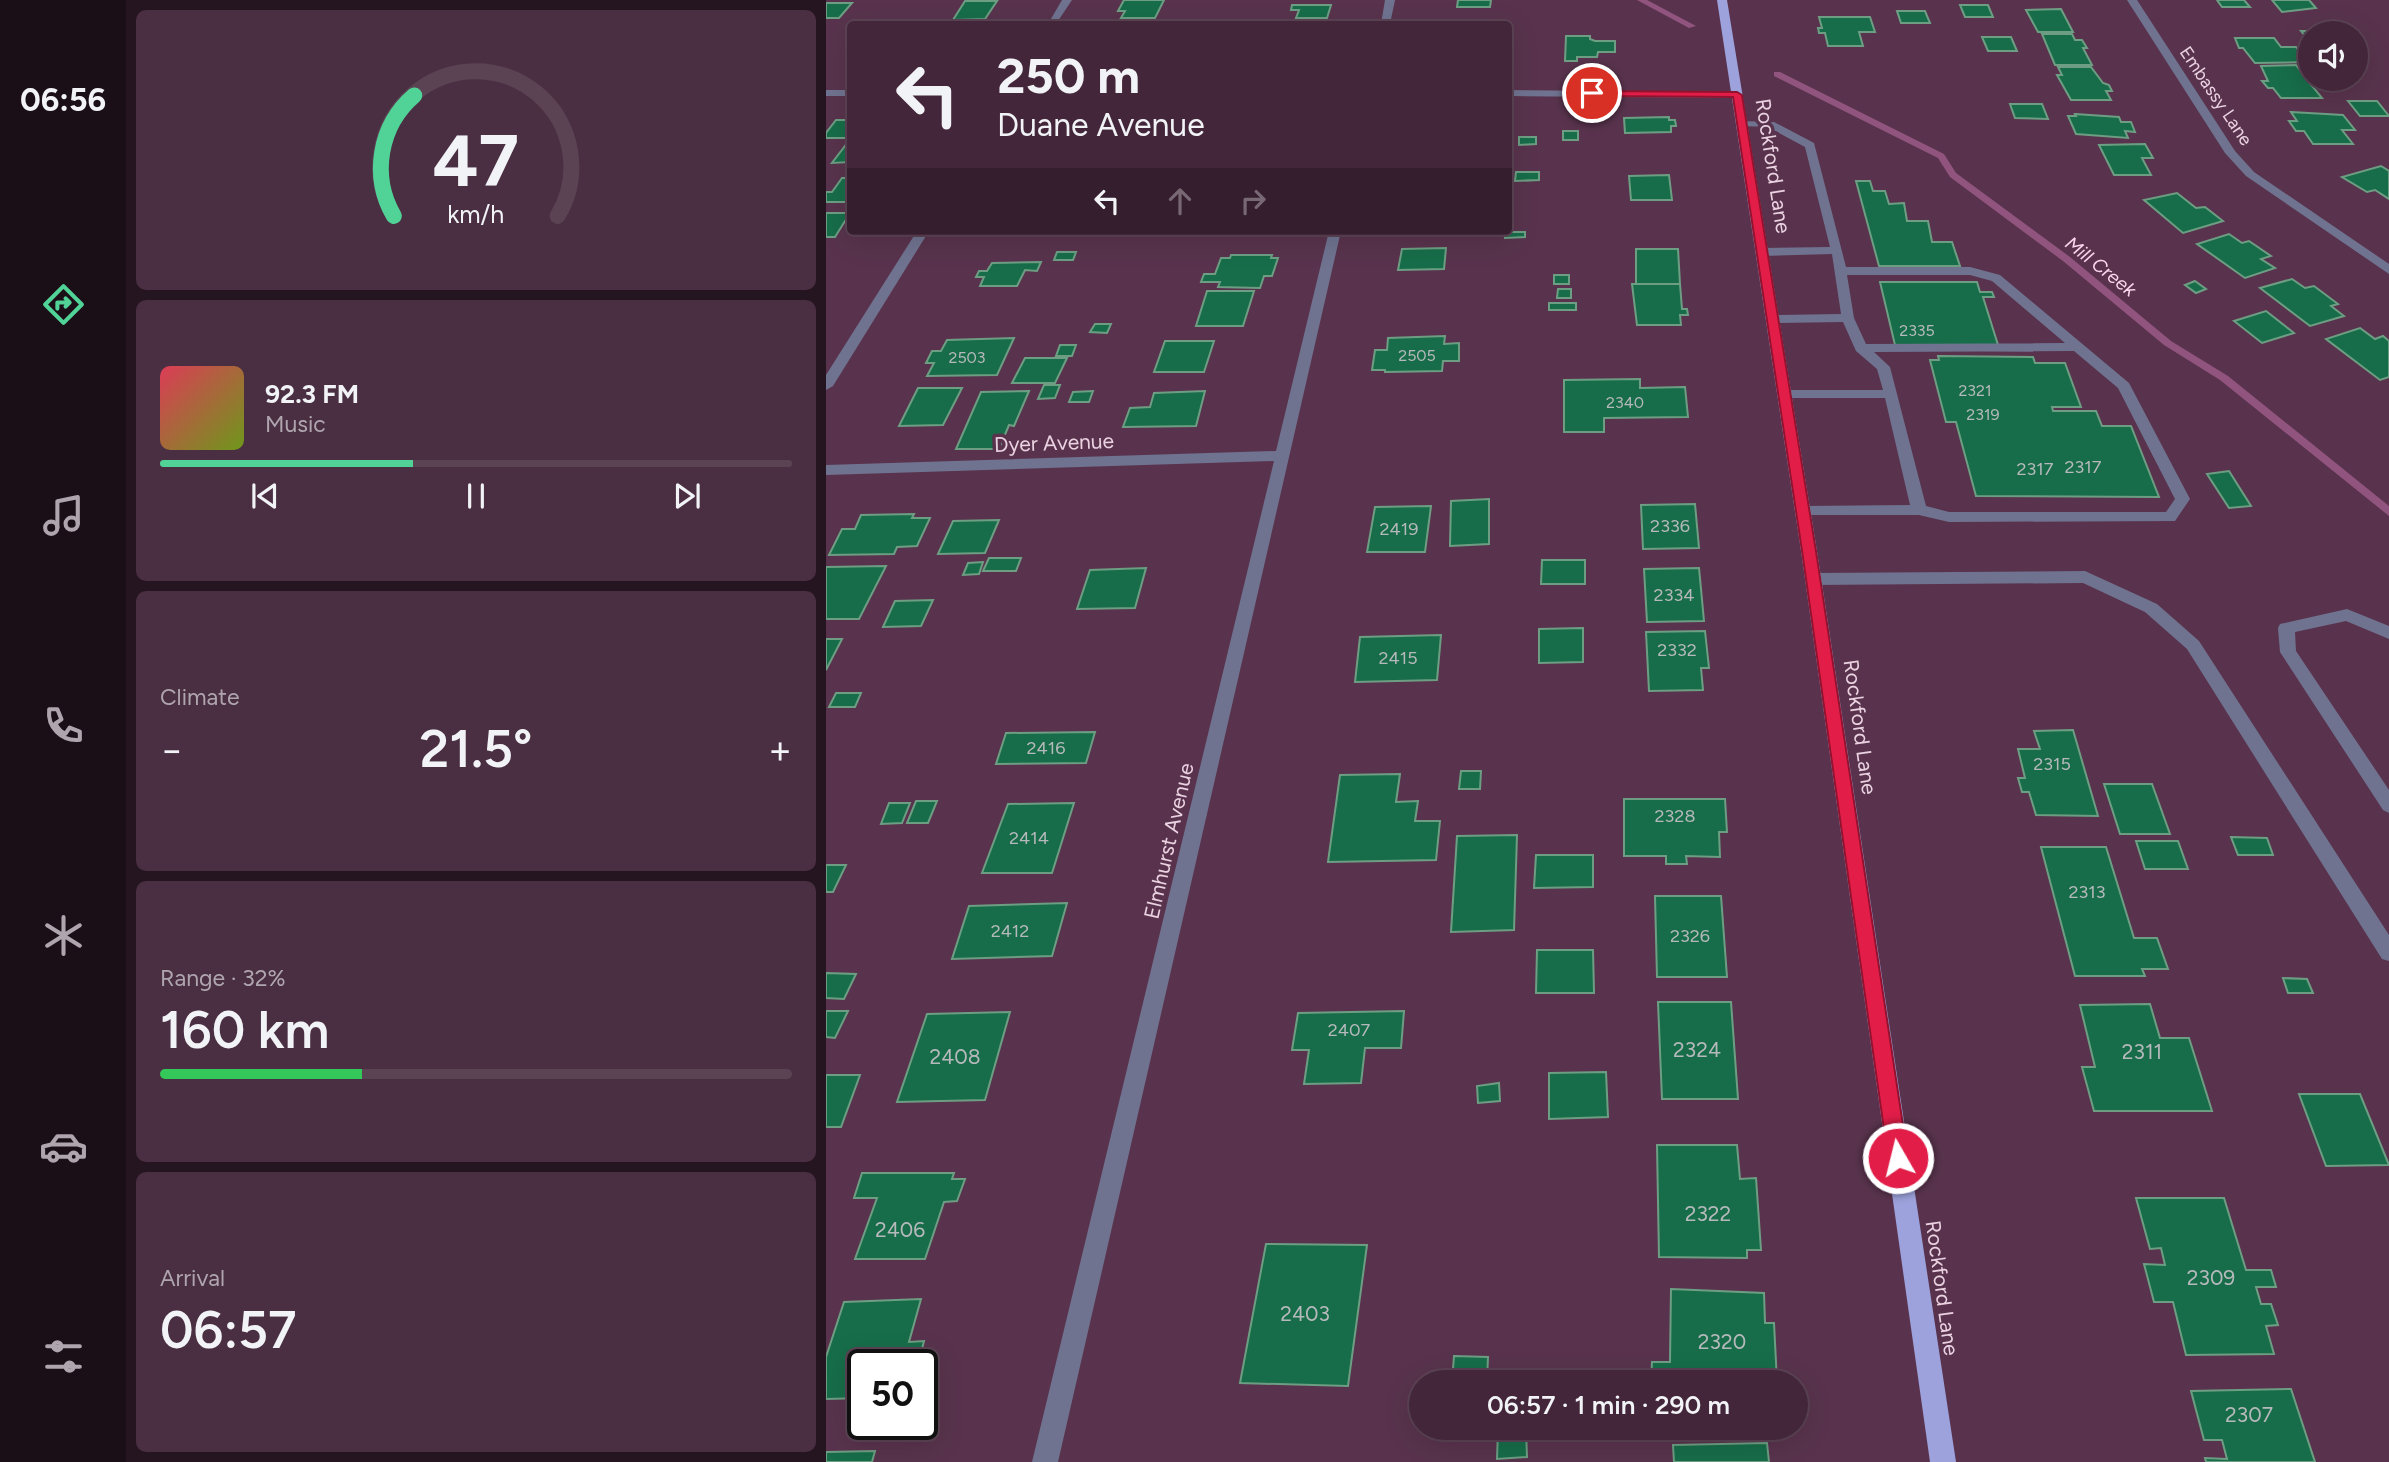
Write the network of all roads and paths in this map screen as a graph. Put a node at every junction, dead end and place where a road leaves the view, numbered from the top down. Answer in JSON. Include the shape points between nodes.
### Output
{"nodes":[{"id":1,"x":1067,"y":0,"type":"edge"},
{"id":2,"x":1390,"y":0,"type":"edge"},
{"id":3,"x":1722,"y":0,"type":"edge"},
{"id":4,"x":2132,"y":0,"type":"edge"},
{"id":5,"x":1054,"y":21,"type":"edge"},
{"id":6,"x":1386,"y":21,"type":"edge"},
{"id":7,"x":826,"y":93,"type":"edge"},
{"id":8,"x":847,"y":93,"type":"edge"},
{"id":9,"x":1512,"y":93,"type":"edge"},
{"id":10,"x":1737,"y":95,"type":"junction"},
{"id":11,"x":1741,"y":123,"type":"junction"},
{"id":12,"x":920,"y":235,"type":"edge"},
{"id":13,"x":1334,"y":235,"type":"edge"},
{"id":14,"x":1837,"y":250,"type":"junction"},
{"id":15,"x":1762,"y":252,"type":"junction"},
{"id":16,"x":2389,"y":270,"type":"edge"},
{"id":17,"x":1840,"y":271,"type":"junction"},
{"id":18,"x":1848,"y":318,"type":"junction"},
{"id":19,"x":1773,"y":319,"type":"junction"},
{"id":20,"x":2079,"y":347,"type":"junction"},
{"id":21,"x":1861,"y":348,"type":"junction"},
{"id":22,"x":826,"y":386,"type":"edge"},
{"id":23,"x":1784,"y":394,"type":"junction"},
{"id":24,"x":1891,"y":394,"type":"junction"},
{"id":25,"x":1284,"y":456,"type":"junction"},
{"id":26,"x":826,"y":470,"type":"edge"},
{"id":27,"x":1919,"y":510,"type":"junction"},
{"id":28,"x":1803,"y":511,"type":"junction"},
{"id":29,"x":1813,"y":579,"type":"junction"},
{"id":30,"x":2389,"y":633,"type":"edge"},
{"id":31,"x":2389,"y":805,"type":"edge"},
{"id":32,"x":2389,"y":952,"type":"edge"},
{"id":33,"x":1045,"y":1462,"type":"edge"},
{"id":34,"x":1943,"y":1462,"type":"edge"}],
"edges":[{"from":1,"to":5,"type":"street"},
{"from":2,"to":6,"type":"street"},
{"from":3,"to":10,"type":"main road","name":"Rockford Lane"},
{"from":4,"to":16,"type":"street","name":"Embassy Lane","via":[[2231,153],[2250,174]]},
{"from":7,"to":8,"type":"street"},
{"from":9,"to":10,"type":"street"},
{"from":10,"to":11,"type":"main road","name":"Rockford Lane"},
{"from":11,"to":14,"type":"street","via":[[1770,124],[1811,145]]},
{"from":11,"to":15,"type":"main road","name":"Rockford Lane"},
{"from":12,"to":22,"type":"street"},
{"from":13,"to":25,"type":"street","name":"Elmhurst Avenue"},
{"from":14,"to":15,"type":"street"},
{"from":14,"to":17,"type":"street"},
{"from":15,"to":19,"type":"main road","name":"Rockford Lane"},
{"from":17,"to":18,"type":"street"},
{"from":17,"to":20,"type":"street","via":[[1970,271],[1996,278]]},
{"from":18,"to":19,"type":"street"},
{"from":18,"to":21,"type":"street"},
{"from":19,"to":23,"type":"main road","name":"Rockford Lane"},
{"from":20,"to":21,"type":"street"},
{"from":20,"to":27,"type":"street","via":[[2124,386],[2183,499],[2169,517],[1949,517]]},
{"from":21,"to":24,"type":"street","via":[[1884,367]]},
{"from":23,"to":24,"type":"street"},
{"from":23,"to":28,"type":"main road","name":"Rockford Lane"},
{"from":24,"to":27,"type":"street"},
{"from":25,"to":26,"type":"street","name":"Dyer Avenue"},
{"from":25,"to":33,"type":"street","name":"Elmhurst Avenue"},
{"from":27,"to":28,"type":"street"},
{"from":28,"to":29,"type":"main road","name":"Rockford Lane"},
{"from":29,"to":32,"type":"street","via":[[2085,577],[2151,608],[2193,645]]},
{"from":29,"to":34,"type":"main road","name":"Rockford Lane"},
{"from":30,"to":31,"type":"street","via":[[2347,615],[2286,628],[2288,652]]}]}
